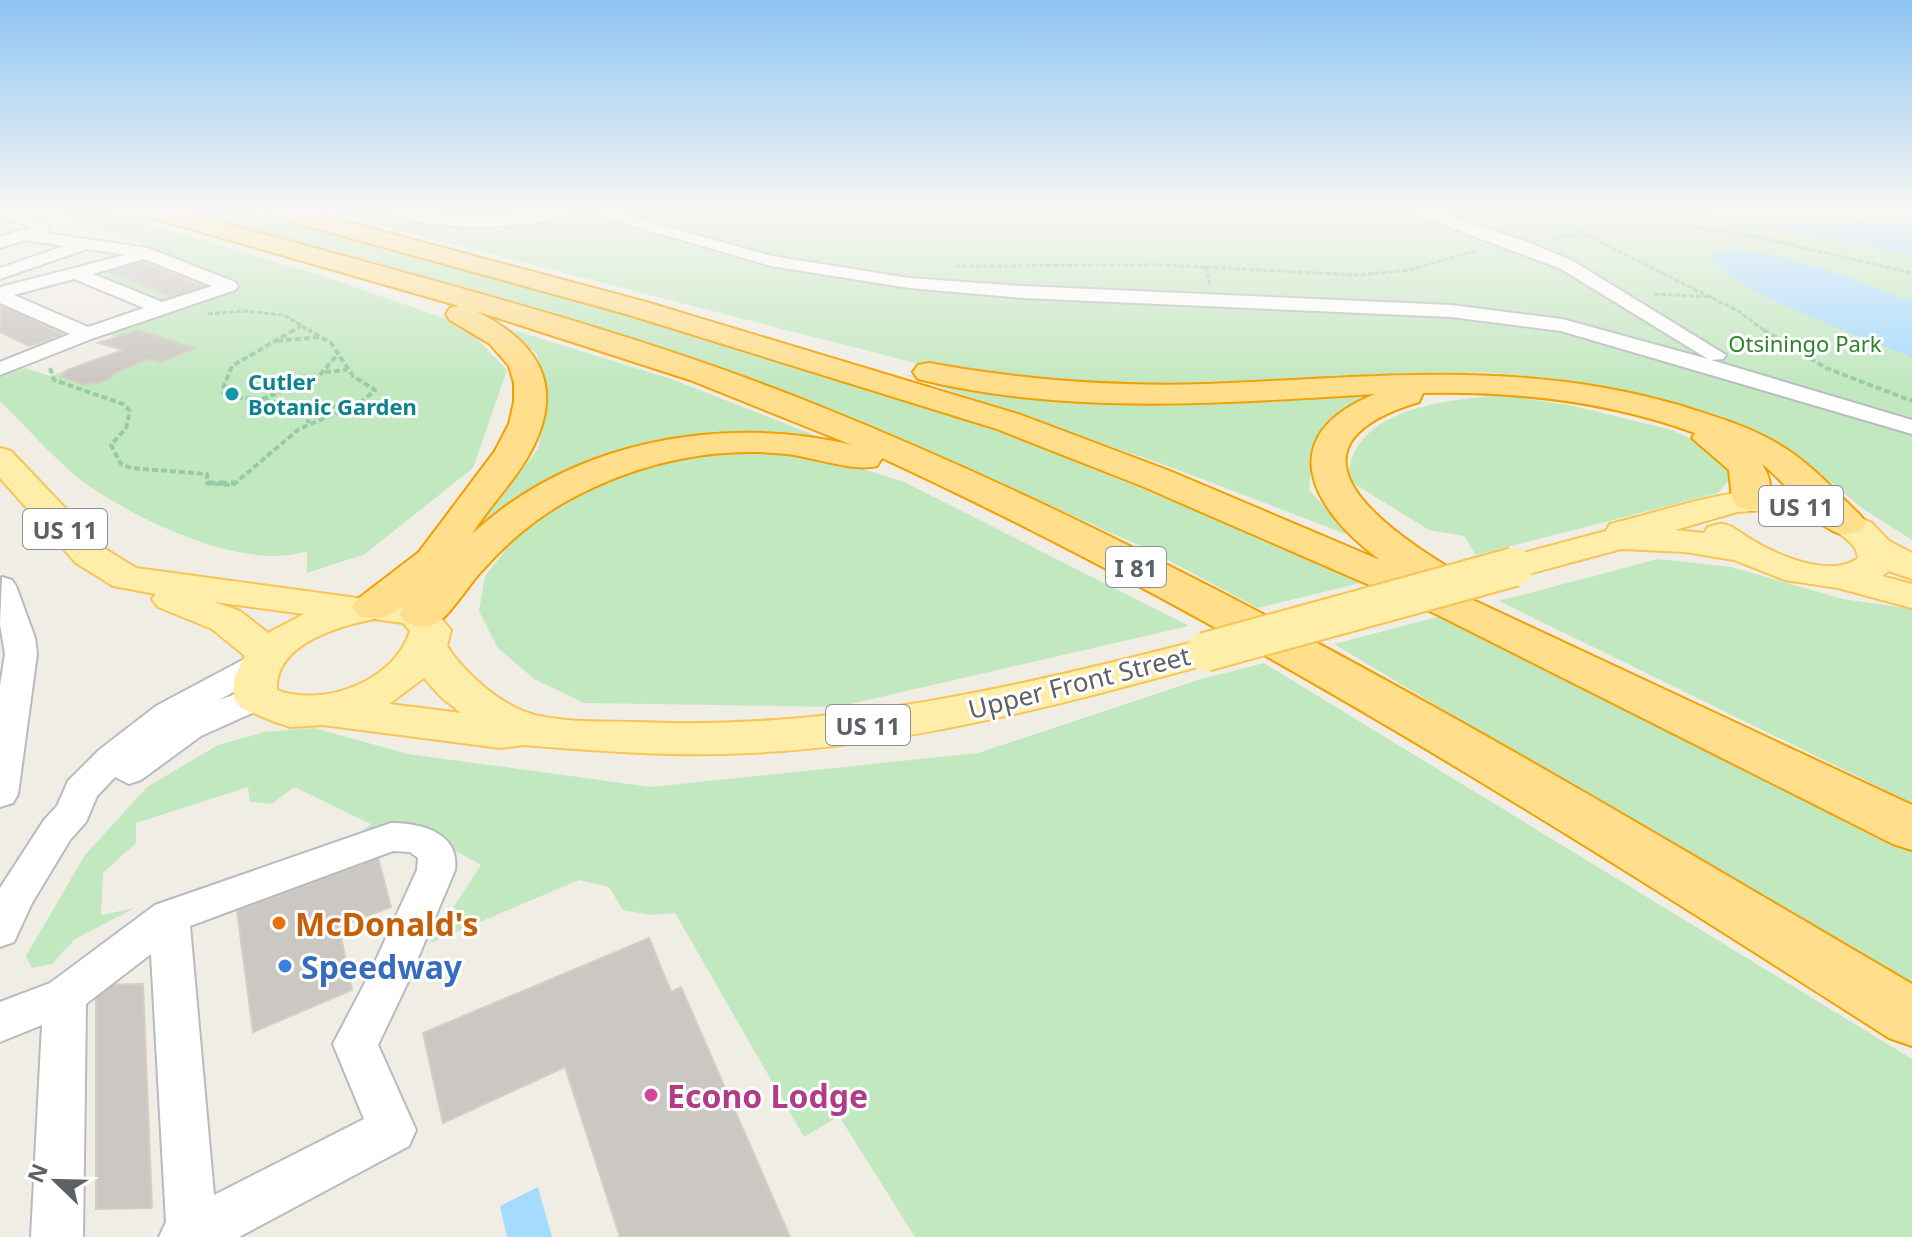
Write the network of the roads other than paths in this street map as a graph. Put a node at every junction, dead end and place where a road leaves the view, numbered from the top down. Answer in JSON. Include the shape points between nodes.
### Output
{"nodes":[{"id":1,"x":95,"y":268,"type":"edge"},
{"id":2,"x":183,"y":268,"type":"edge"},
{"id":3,"x":341,"y":268,"type":"edge"},
{"id":4,"x":356,"y":268,"type":"edge"},
{"id":5,"x":488,"y":268,"type":"edge"},
{"id":6,"x":813,"y":268,"type":"edge"},
{"id":7,"x":1568,"y":268,"type":"edge"},
{"id":8,"x":75,"y":273,"type":"junction"},
{"id":9,"x":0,"y":295,"type":"edge"},
{"id":10,"x":636,"y":308,"type":"junction"},
{"id":11,"x":162,"y":309,"type":"junction"},
{"id":12,"x":87,"y":334,"type":"junction"},
{"id":13,"x":1685,"y":337,"type":"junction"},
{"id":14,"x":1642,"y":346,"type":"junction"},
{"id":15,"x":0,"y":350,"type":"edge"},
{"id":16,"x":22,"y":360,"type":"junction"},
{"id":17,"x":0,"y":368,"type":"edge"},
{"id":18,"x":1794,"y":391,"type":"junction"},
{"id":19,"x":1912,"y":427,"type":"edge"},
{"id":20,"x":0,"y":458,"type":"edge"},
{"id":21,"x":1751,"y":499,"type":"junction"},
{"id":22,"x":1716,"y":509,"type":"junction"},
{"id":23,"x":1846,"y":523,"type":"junction"},
{"id":24,"x":1052,"y":525,"type":"junction"},
{"id":25,"x":1620,"y":538,"type":"junction"},
{"id":26,"x":1876,"y":549,"type":"junction"},
{"id":27,"x":1741,"y":550,"type":"junction"},
{"id":28,"x":1912,"y":568,"type":"edge"},
{"id":29,"x":1837,"y":576,"type":"junction"},
{"id":30,"x":142,"y":582,"type":"junction"},
{"id":31,"x":2,"y":586,"type":"edge"},
{"id":32,"x":1912,"y":596,"type":"edge"},
{"id":33,"x":366,"y":608,"type":"junction"},
{"id":34,"x":425,"y":631,"type":"junction"},
{"id":35,"x":1553,"y":653,"type":"junction"},
{"id":36,"x":262,"y":672,"type":"junction"},
{"id":37,"x":326,"y":711,"type":"junction"},
{"id":38,"x":524,"y":730,"type":"junction"},
{"id":39,"x":0,"y":794,"type":"edge"},
{"id":40,"x":1912,"y":829,"type":"edge"},
{"id":41,"x":169,"y":917,"type":"junction"},
{"id":42,"x":0,"y":930,"type":"edge"},
{"id":43,"x":65,"y":996,"type":"junction"},
{"id":44,"x":1912,"y":1018,"type":"edge"},
{"id":45,"x":0,"y":1022,"type":"edge"},
{"id":46,"x":188,"y":1236,"type":"edge"},
{"id":47,"x":57,"y":1237,"type":"edge"}],
"edges":[{"from":1,"to":8,"type":"street"},
{"from":2,"to":11,"type":"street","via":[[229,286]]},
{"from":3,"to":33,"type":"highway","via":[[492,329],[523,360],[531,385],[514,450],[434,560],[402,588]]},
{"from":4,"to":24,"type":"highway","number":"I 81","via":[[549,323],[779,402],[887,446]]},
{"from":5,"to":10,"type":"highway"},
{"from":6,"to":14,"type":"street","via":[[909,283],[1023,292],[1451,311],[1562,325]]},
{"from":7,"to":13,"type":"street"},
{"from":8,"to":9,"type":"street"},
{"from":8,"to":11,"type":"street"},
{"from":9,"to":12,"type":"street"},
{"from":10,"to":23,"type":"highway","via":[[959,378],[1053,391],[1205,394],[1461,381],[1547,385],[1611,396],[1678,414],[1768,453],[1791,468]]},
{"from":10,"to":35,"type":"highway","via":[[1009,422],[1157,479]]},
{"from":11,"to":12,"type":"street"},
{"from":12,"to":16,"type":"street"},
{"from":13,"to":14,"type":"street"},
{"from":13,"to":18,"type":"street"},
{"from":14,"to":18,"type":"street"},
{"from":15,"to":16,"type":"street"},
{"from":16,"to":17,"type":"street"},
{"from":18,"to":19,"type":"street"},
{"from":20,"to":30,"type":"main road","name":"Upper Front Street","number":"US 11","via":[[89,555],[111,571]]},
{"from":21,"to":22,"type":"main road","name":"Upper Front Street","number":"US 11"},
{"from":21,"to":23,"type":"main road","name":"Upper Front Street","number":"US 11","via":[[1804,507]]},
{"from":21,"to":35,"type":"highway","via":[[1750,471],[1716,442],[1677,423],[1568,396],[1490,389],[1430,392],[1383,403],[1348,421],[1329,446],[1328,464],[1330,482],[1354,517],[1415,564]]},
{"from":22,"to":25,"type":"main road","name":"Upper Front Street","number":"US 11","via":[[1623,532]]},
{"from":22,"to":27,"type":"main road","name":"Upper Front Street","via":[[1715,528]]},
{"from":23,"to":26,"type":"main road","name":"Upper Front Street","number":"US 11"},
{"from":24,"to":34,"type":"highway","via":[[856,456],[774,443],[693,447],[611,465],[551,493],[492,537]]},
{"from":24,"to":44,"type":"highway","number":"I 81","via":[[1263,633],[1484,759]]},
{"from":25,"to":27,"type":"main road","name":"Upper Front Street","number":"US 11"},
{"from":25,"to":38,"type":"main road","name":"Upper Front Street","number":"US 11","bridge":true,"via":[[1034,697],[874,724],[684,739]]},
{"from":26,"to":28,"type":"main road","name":"Upper Front Street","number":"US 11"},
{"from":26,"to":29,"type":"main road","name":"Upper Front Street","via":[[1873,568]]},
{"from":27,"to":29,"type":"main road","name":"Upper Front Street","number":"US 11","via":[[1787,568]]},
{"from":29,"to":32,"type":"main road","name":"Upper Front Street","number":"US 11"},
{"from":30,"to":33,"type":"main road","name":"Upper Front Street","number":"US 11","via":[[163,580]]},
{"from":30,"to":36,"type":"main road","name":"Upper Front Street","number":"US 11","via":[[148,591],[226,620]]},
{"from":31,"to":39,"type":"street","via":[[21,654]]},
{"from":33,"to":34,"type":"main road","name":"Upper Front Street","number":"US 11","via":[[393,607]]},
{"from":33,"to":36,"type":"main road","name":"Upper Front Street","via":[[308,626]]},
{"from":34,"to":37,"type":"main road","name":"Upper Front Street","via":[[412,669],[362,700]]},
{"from":34,"to":38,"type":"main road","name":"Upper Front Street","number":"US 11","via":[[437,669],[456,689]]},
{"from":35,"to":40,"type":"highway"},
{"from":36,"to":37,"type":"main road","name":"Upper Front Street","number":"US 11","via":[[282,711]]},
{"from":36,"to":42,"type":"street","via":[[214,715],[177,735],[107,793],[73,812],[15,897]]},
{"from":37,"to":38,"type":"main road","name":"Upper Front Street","number":"US 11","via":[[500,733]]},
{"from":41,"to":43,"type":"street"},
{"from":41,"to":46,"type":"street"},
{"from":41,"to":46,"type":"street","via":[[391,837],[418,839],[438,855],[386,984],[355,1044],[392,1130]]},
{"from":43,"to":45,"type":"street"},
{"from":43,"to":47,"type":"street"}]}
